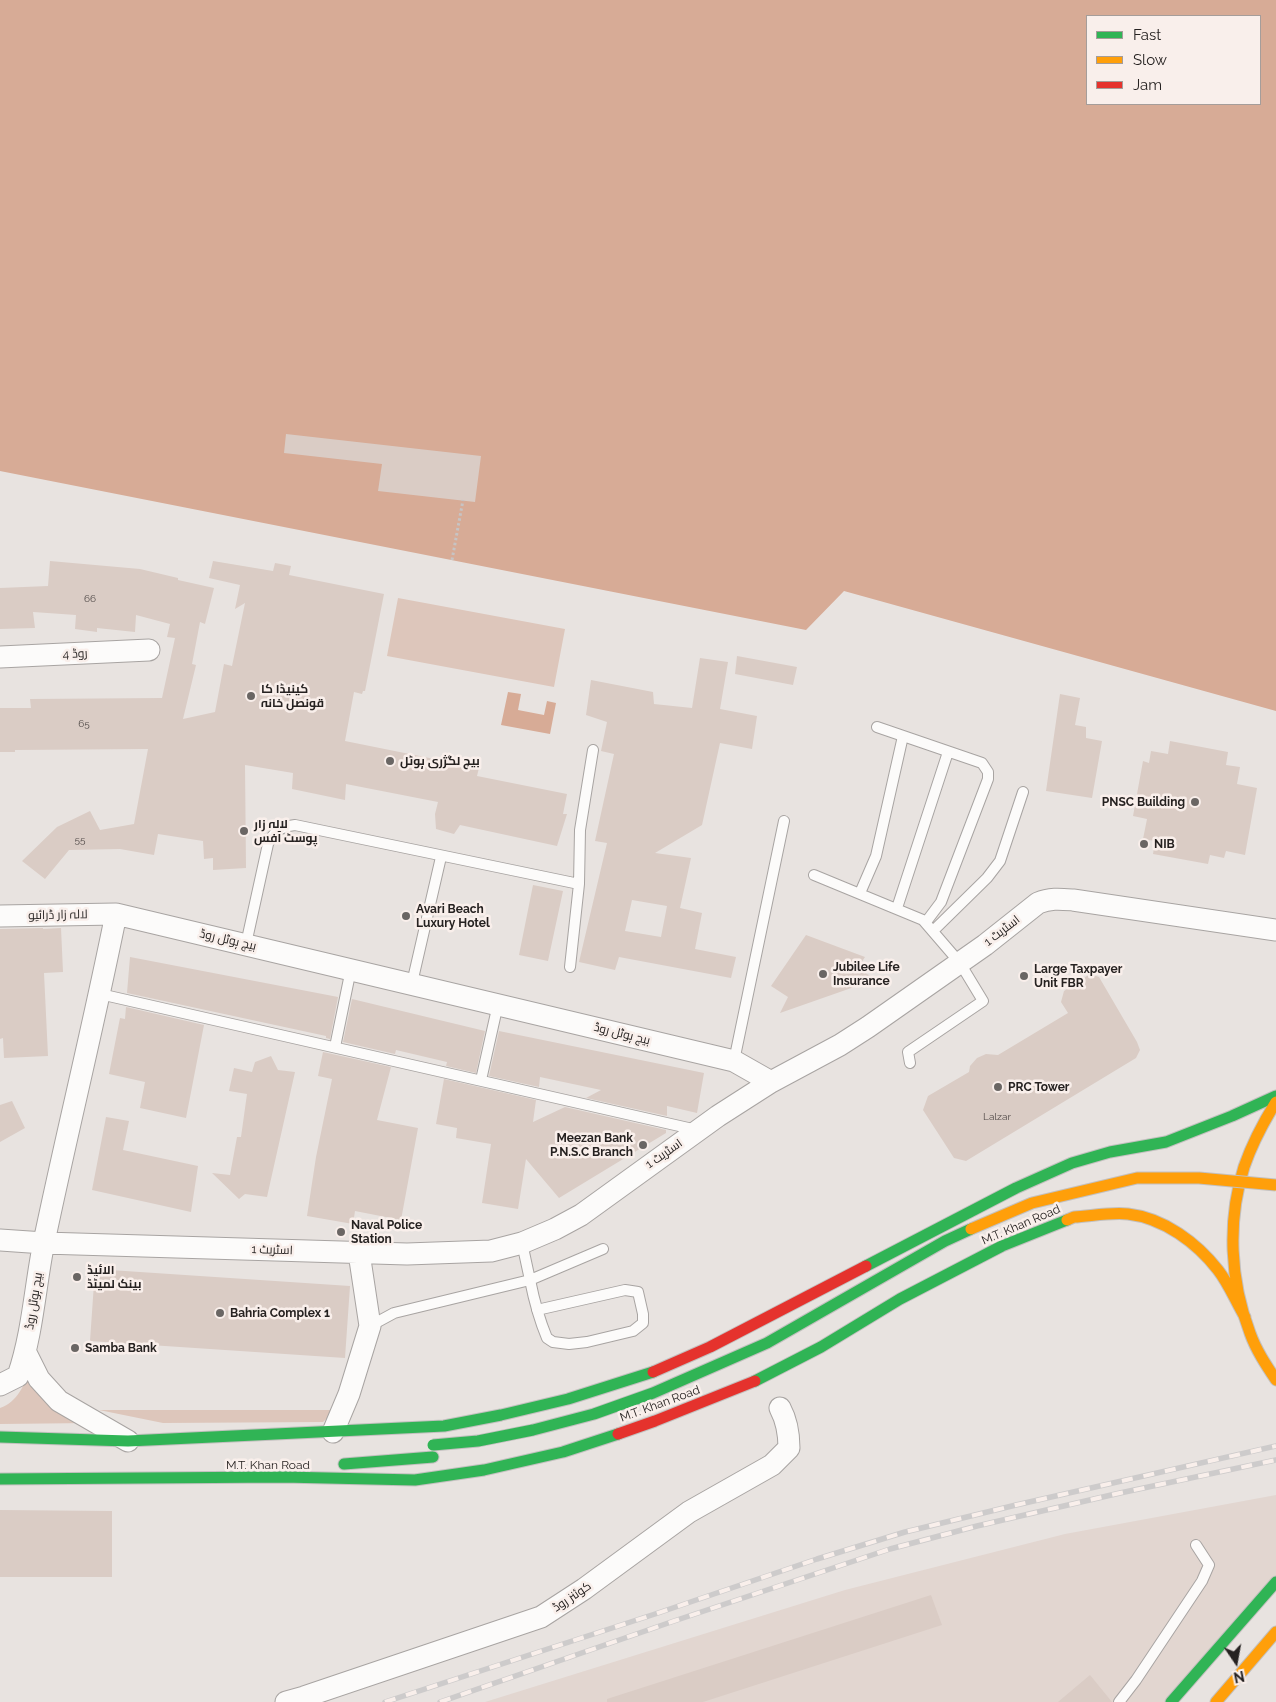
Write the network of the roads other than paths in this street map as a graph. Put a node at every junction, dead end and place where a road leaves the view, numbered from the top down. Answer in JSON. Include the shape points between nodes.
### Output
{"nodes":[{"id":1,"x":149,"y":650,"type":"dead end"},
{"id":2,"x":0,"y":657,"type":"edge"},
{"id":3,"x":878,"y":727,"type":"dead end"},
{"id":4,"x":903,"y":736,"type":"junction"},
{"id":5,"x":593,"y":750,"type":"dead end"},
{"id":6,"x":948,"y":752,"type":"junction"},
{"id":7,"x":1023,"y":792,"type":"dead end"},
{"id":8,"x":784,"y":821,"type":"dead end"},
{"id":9,"x":441,"y":857,"type":"junction"},
{"id":10,"x":814,"y":875,"type":"dead end"},
{"id":11,"x":579,"y":884,"type":"junction"},
{"id":12,"x":860,"y":893,"type":"junction"},
{"id":13,"x":897,"y":908,"type":"junction"},
{"id":14,"x":116,"y":914,"type":"junction"},
{"id":15,"x":0,"y":916,"type":"edge"},
{"id":16,"x":926,"y":922,"type":"junction"},
{"id":17,"x":1276,"y":930,"type":"edge"},
{"id":18,"x":933,"y":931,"type":"junction"},
{"id":19,"x":246,"y":944,"type":"junction"},
{"id":20,"x":960,"y":963,"type":"junction"},
{"id":21,"x":570,"y":967,"type":"dead end"},
{"id":22,"x":351,"y":969,"type":"junction"},
{"id":23,"x":412,"y":983,"type":"junction"},
{"id":24,"x":100,"y":994,"type":"junction"},
{"id":25,"x":498,"y":1004,"type":"junction"},
{"id":26,"x":335,"y":1047,"type":"junction"},
{"id":27,"x":734,"y":1061,"type":"junction"},
{"id":28,"x":910,"y":1064,"type":"dead end"},
{"id":29,"x":481,"y":1080,"type":"junction"},
{"id":30,"x":771,"y":1082,"type":"junction"},
{"id":31,"x":1276,"y":1096,"type":"edge"},
{"id":32,"x":1276,"y":1102,"type":"edge"},
{"id":33,"x":698,"y":1131,"type":"junction"},
{"id":34,"x":1276,"y":1185,"type":"edge"},
{"id":35,"x":1227,"y":1194,"type":"dead end"},
{"id":36,"x":1114,"y":1195,"type":"dead end"},
{"id":37,"x":1247,"y":1197,"type":"dead end"},
{"id":38,"x":1054,"y":1209,"type":"dead end"},
{"id":39,"x":1004,"y":1227,"type":"dead end"},
{"id":40,"x":0,"y":1240,"type":"edge"},
{"id":41,"x":522,"y":1243,"type":"junction"},
{"id":42,"x":44,"y":1244,"type":"junction"},
{"id":43,"x":603,"y":1249,"type":"dead end"},
{"id":44,"x":358,"y":1253,"type":"junction"},
{"id":45,"x":530,"y":1280,"type":"junction"},
{"id":46,"x":537,"y":1310,"type":"junction"},
{"id":47,"x":1245,"y":1317,"type":"junction"},
{"id":48,"x":370,"y":1326,"type":"junction"},
{"id":49,"x":26,"y":1353,"type":"junction"},
{"id":50,"x":733,"y":1371,"type":"dead end"},
{"id":51,"x":1276,"y":1380,"type":"edge"},
{"id":52,"x":0,"y":1384,"type":"edge"},
{"id":53,"x":675,"y":1396,"type":"dead end"},
{"id":54,"x":780,"y":1408,"type":"dead end"},
{"id":55,"x":333,"y":1432,"type":"junction"},
{"id":56,"x":0,"y":1437,"type":"edge"},
{"id":57,"x":128,"y":1441,"type":"junction"},
{"id":58,"x":355,"y":1442,"type":"dead end"},
{"id":59,"x":428,"y":1445,"type":"dead end"},
{"id":60,"x":334,"y":1464,"type":"dead end"},
{"id":61,"x":314,"y":1466,"type":"dead end"},
{"id":62,"x":0,"y":1479,"type":"edge"},
{"id":63,"x":241,"y":1479,"type":"junction"},
{"id":64,"x":1196,"y":1545,"type":"dead end"},
{"id":65,"x":1276,"y":1582,"type":"edge"},
{"id":66,"x":1276,"y":1632,"type":"edge"},
{"id":67,"x":286,"y":1702,"type":"edge"},
{"id":68,"x":1119,"y":1702,"type":"edge"},
{"id":69,"x":1171,"y":1702,"type":"edge"},
{"id":70,"x":1216,"y":1702,"type":"edge"}],
"edges":[{"from":1,"to":2,"type":"street","name":"روڈ 4"},
{"from":3,"to":4,"type":"lane"},
{"from":4,"to":6,"type":"lane"},
{"from":4,"to":12,"type":"lane","via":[[876,856]]},
{"from":5,"to":11,"type":"lane","via":[[580,830]]},
{"from":6,"to":13,"type":"lane"},
{"from":6,"to":16,"type":"lane","via":[[982,764],[988,772],[988,779],[941,902]]},
{"from":7,"to":18,"type":"lane","via":[[1000,861]]},
{"from":8,"to":27,"type":"lane"},
{"from":9,"to":11,"type":"lane"},
{"from":9,"to":19,"type":"lane","via":[[283,826],[273,833],[268,844]]},
{"from":9,"to":23,"type":"lane"},
{"from":10,"to":12,"type":"lane"},
{"from":11,"to":21,"type":"lane"},
{"from":12,"to":13,"type":"lane"},
{"from":13,"to":16,"type":"lane"},
{"from":14,"to":15,"type":"street","name":"لالہ زار ڈرائیو"},
{"from":14,"to":19,"type":"street","name":"بیچ ہوٹل روڈ"},
{"from":14,"to":24,"type":"street","name":"بیچ ہوٹل روڈ"},
{"from":16,"to":18,"type":"lane"},
{"from":17,"to":20,"type":"street","name":"اسٹریٹ 1","via":[[1053,899],[1038,903]]},
{"from":18,"to":20,"type":"lane"},
{"from":19,"to":22,"type":"street","name":"بیچ ہوٹل روڈ"},
{"from":20,"to":28,"type":"lane","via":[[983,1001],[908,1052]]},
{"from":20,"to":30,"type":"street","name":"اسٹریٹ 1","via":[[840,1045]]},
{"from":22,"to":23,"type":"street","name":"بیچ ہوٹل روڈ"},
{"from":22,"to":26,"type":"lane"},
{"from":23,"to":25,"type":"street","name":"بیچ ہوٹل روڈ"},
{"from":24,"to":26,"type":"lane"},
{"from":24,"to":42,"type":"street","name":"بیچ ہوٹل روڈ"},
{"from":25,"to":27,"type":"street","name":"بیچ ہوٹل روڈ"},
{"from":25,"to":29,"type":"lane"},
{"from":26,"to":29,"type":"lane"},
{"from":27,"to":30,"type":"street","name":"بیچ ہوٹل روڈ"},
{"from":29,"to":33,"type":"lane"},
{"from":30,"to":33,"type":"street","name":"اسٹریٹ 1"},
{"from":31,"to":55,"type":"highway","via":[[1166,1142],[1072,1163],[1016,1188],[710,1347],[644,1376],[568,1399],[444,1426]]},
{"from":32,"to":47,"type":"highway","via":[[1257,1134],[1241,1178],[1233,1224],[1234,1271]]},
{"from":33,"to":41,"type":"street","name":"اسٹریٹ 1","via":[[581,1215]]},
{"from":34,"to":59,"type":"highway","bridge":true,"via":[[1199,1178],[1137,1178],[1032,1203],[945,1241],[767,1343],[654,1393],[594,1414],[533,1430],[478,1441]]},
{"from":35,"to":37,"type":"highway"},
{"from":36,"to":38,"type":"highway"},
{"from":39,"to":50,"type":"highway","via":[[956,1248]]},
{"from":40,"to":42,"type":"street","name":"اسٹریٹ 1"},
{"from":41,"to":44,"type":"street","name":"اسٹریٹ 1","via":[[491,1251],[462,1253]]},
{"from":41,"to":45,"type":"lane"},
{"from":42,"to":44,"type":"street","name":"اسٹریٹ 1"},
{"from":42,"to":49,"type":"street","name":"بیچ ہوٹل روڈ"},
{"from":43,"to":45,"type":"lane"},
{"from":44,"to":48,"type":"street"},
{"from":45,"to":46,"type":"lane"},
{"from":45,"to":48,"type":"lane","via":[[394,1313]]},
{"from":46,"to":46,"type":"lane","via":[[547,1338],[569,1344],[633,1331],[643,1323],[638,1292],[624,1290]]},
{"from":47,"to":51,"type":"highway","via":[[1256,1346]]},
{"from":47,"to":63,"type":"highway","name":"M.T. Khan Road","via":[[1219,1271],[1180,1234],[1158,1222],[1128,1214],[1074,1217],[1002,1246],[748,1385],[563,1452],[484,1470],[415,1480]]},
{"from":48,"to":55,"type":"street"},
{"from":49,"to":52,"type":"street","name":"بیچ ہوٹل روڈ","via":[[18,1376]]},
{"from":49,"to":57,"type":"street","via":[[38,1379],[59,1401]]},
{"from":53,"to":60,"type":"highway","via":[[592,1425],[500,1446],[433,1457]]},
{"from":54,"to":67,"type":"street","name":"کوئنز روڈ","via":[[786,1418],[789,1448],[772,1465],[689,1512],[541,1617]]},
{"from":55,"to":57,"type":"highway"},
{"from":55,"to":58,"type":"highway"},
{"from":56,"to":57,"type":"highway"},
{"from":61,"to":63,"type":"highway"},
{"from":62,"to":63,"type":"highway","name":"M.T. Khan Road"},
{"from":64,"to":68,"type":"lane","via":[[1209,1565],[1202,1581]]},
{"from":65,"to":69,"type":"highway"},
{"from":66,"to":70,"type":"highway"}]}
